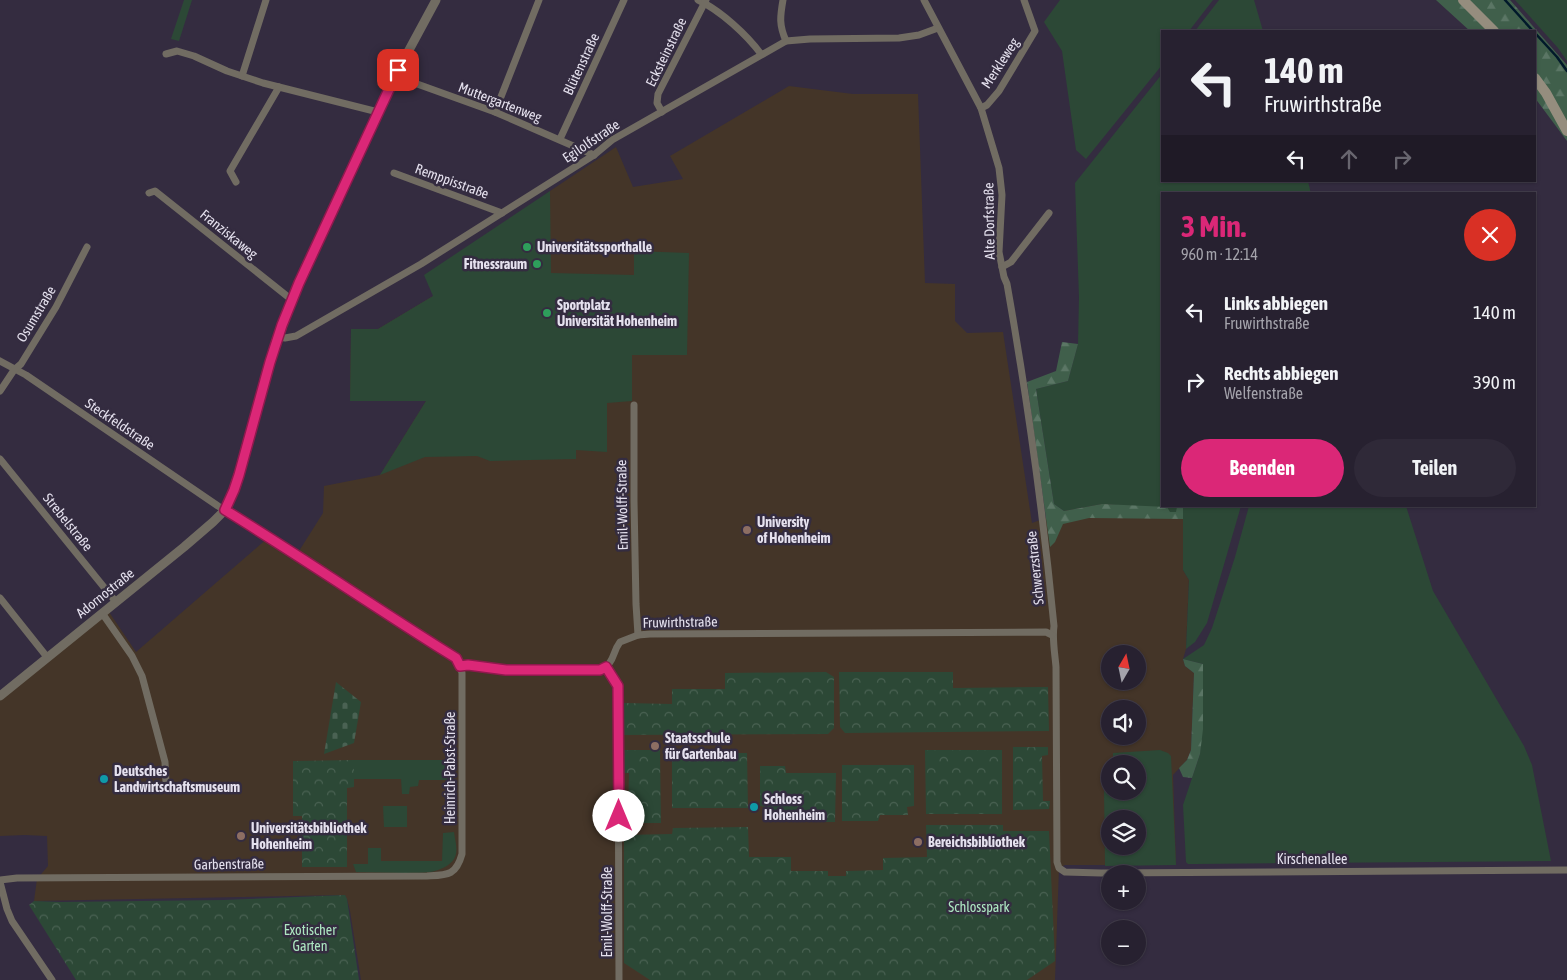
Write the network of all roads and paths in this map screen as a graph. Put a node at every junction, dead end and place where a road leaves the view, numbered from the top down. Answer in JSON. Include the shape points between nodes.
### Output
{"nodes":[{"id":1,"x":266,"y":0,"type":"edge"},
{"id":2,"x":436,"y":0,"type":"edge"},
{"id":3,"x":539,"y":0,"type":"edge"},
{"id":4,"x":624,"y":0,"type":"edge"},
{"id":5,"x":783,"y":0,"type":"edge"},
{"id":6,"x":924,"y":0,"type":"edge"},
{"id":7,"x":1024,"y":0,"type":"edge"},
{"id":8,"x":1463,"y":0,"type":"edge"},
{"id":9,"x":702,"y":1,"type":"edge"},
{"id":10,"x":938,"y":28,"type":"junction"},
{"id":11,"x":1493,"y":30,"type":"edge"},
{"id":12,"x":786,"y":41,"type":"junction"},
{"id":13,"x":166,"y":54,"type":"dead end"},
{"id":14,"x":761,"y":54,"type":"junction"},
{"id":15,"x":242,"y":76,"type":"junction"},
{"id":16,"x":395,"y":76,"type":"junction"},
{"id":17,"x":1536,"y":79,"type":"edge"},
{"id":18,"x":279,"y":87,"type":"junction"},
{"id":19,"x":981,"y":108,"type":"junction"},
{"id":20,"x":378,"y":112,"type":"junction"},
{"id":21,"x":495,"y":112,"type":"junction"},
{"id":22,"x":662,"y":112,"type":"junction"},
{"id":23,"x":1567,"y":131,"type":"edge"},
{"id":24,"x":560,"y":139,"type":"junction"},
{"id":25,"x":594,"y":155,"type":"junction"},
{"id":26,"x":394,"y":173,"type":"dead end"},
{"id":27,"x":236,"y":182,"type":"dead end"},
{"id":28,"x":149,"y":193,"type":"dead end"},
{"id":29,"x":502,"y":213,"type":"junction"},
{"id":30,"x":1049,"y":213,"type":"dead end"},
{"id":31,"x":87,"y":247,"type":"dead end"},
{"id":32,"x":1002,"y":267,"type":"junction"},
{"id":33,"x":292,"y":300,"type":"junction"},
{"id":34,"x":278,"y":337,"type":"junction"},
{"id":35,"x":0,"y":361,"type":"edge"},
{"id":36,"x":14,"y":370,"type":"junction"},
{"id":37,"x":0,"y":391,"type":"edge"},
{"id":38,"x":634,"y":405,"type":"dead end"},
{"id":39,"x":0,"y":459,"type":"edge"},
{"id":40,"x":221,"y":508,"type":"junction"},
{"id":41,"x":0,"y":598,"type":"edge"},
{"id":42,"x":116,"y":602,"type":"junction"},
{"id":43,"x":102,"y":613,"type":"junction"},
{"id":44,"x":638,"y":635,"type":"junction"},
{"id":45,"x":1052,"y":635,"type":"junction"},
{"id":46,"x":47,"y":657,"type":"junction"},
{"id":47,"x":460,"y":666,"type":"junction"},
{"id":48,"x":606,"y":667,"type":"junction"},
{"id":49,"x":0,"y":696,"type":"edge"},
{"id":50,"x":168,"y":785,"type":"dead end"},
{"id":51,"x":1059,"y":868,"type":"joint"},
{"id":52,"x":456,"y":869,"type":"joint"},
{"id":53,"x":1567,"y":870,"type":"edge"},
{"id":54,"x":0,"y":881,"type":"edge"},
{"id":55,"x":52,"y":980,"type":"edge"},
{"id":56,"x":618,"y":980,"type":"edge"}],
"edges":[{"from":1,"to":15,"type":"street"},
{"from":2,"to":16,"type":"street"},
{"from":3,"to":21,"type":"street"},
{"from":4,"to":24,"type":"street","name":"Blütenstraße"},
{"from":5,"to":12,"type":"street","via":[[780,18]]},
{"from":6,"to":10,"type":"street","name":"Alte Dorfstraße"},
{"from":7,"to":19,"type":"street","name":"Merkleweg","via":[[1035,31],[999,91]]},
{"from":8,"to":11,"type":"main road"},
{"from":9,"to":14,"type":"street","via":[[751,41]]},
{"from":9,"to":22,"type":"street","name":"Ecksteinstraße","via":[[658,94],[657,103]]},
{"from":10,"to":12,"type":"street","name":"Egilolfstraße","via":[[898,38]]},
{"from":10,"to":19,"type":"street","name":"Alte Dorfstraße"},
{"from":12,"to":14,"type":"street","name":"Egilolfstraße"},
{"from":13,"to":15,"type":"street","via":[[177,51]]},
{"from":14,"to":22,"type":"street","name":"Egilolfstraße"},
{"from":15,"to":18,"type":"street"},
{"from":16,"to":20,"type":"street"},
{"from":16,"to":21,"type":"street","name":"Muttergartenweg"},
{"from":17,"to":23,"type":"main road"},
{"from":18,"to":20,"type":"street"},
{"from":18,"to":27,"type":"street","via":[[230,171]]},
{"from":19,"to":32,"type":"street","name":"Alte Dorfstraße","via":[[999,168],[1002,195],[999,252]]},
{"from":20,"to":33,"type":"street"},
{"from":21,"to":24,"type":"street","name":"Muttergartenweg"},
{"from":22,"to":25,"type":"street","name":"Egilolfstraße","via":[[612,140]]},
{"from":24,"to":25,"type":"street","name":"Muttergartenweg"},
{"from":25,"to":29,"type":"street","name":"Egilolfstraße"},
{"from":26,"to":29,"type":"street","name":"Remppisstraße"},
{"from":28,"to":33,"type":"street","name":"Franziskaweg","via":[[155,191]]},
{"from":29,"to":34,"type":"street","name":"Egilolfstraße","via":[[296,336]]},
{"from":30,"to":32,"type":"street","name":"Alte Dorfstraße","via":[[1011,262]]},
{"from":31,"to":36,"type":"street","name":"Osumstraße","via":[[56,306],[21,364]]},
{"from":32,"to":45,"type":"street","name":"Schwerzstraße","via":[[1035,462],[1054,626]]},
{"from":33,"to":34,"type":"street"},
{"from":34,"to":40,"type":"street","via":[[234,490]]},
{"from":35,"to":36,"type":"street","name":"Steckfeldstraße"},
{"from":36,"to":37,"type":"street","name":"Osumstraße"},
{"from":36,"to":40,"type":"street","name":"Steckfeldstraße"},
{"from":38,"to":44,"type":"street","name":"Emil-Wolff-Straße"},
{"from":39,"to":42,"type":"street","name":"Strebelstraße"},
{"from":40,"to":42,"type":"street","name":"Adornostraße","via":[[213,522]]},
{"from":40,"to":47,"type":"street","via":[[456,658]]},
{"from":41,"to":46,"type":"street"},
{"from":42,"to":43,"type":"street","name":"Adornostraße"},
{"from":43,"to":46,"type":"street","name":"Adornostraße"},
{"from":43,"to":50,"type":"street","via":[[140,671],[165,762]]},
{"from":44,"to":45,"type":"street","name":"Fruwirthstraße","via":[[1046,632]]},
{"from":44,"to":48,"type":"street","name":"Fruwirthstraße","via":[[620,642]]},
{"from":45,"to":51,"type":"street","name":"Schwerzstraße","via":[[1056,667]]},
{"from":46,"to":49,"type":"street","name":"Adornostraße"},
{"from":47,"to":48,"type":"street","via":[[506,670],[600,670]]},
{"from":47,"to":52,"type":"street","name":"Heinrich-Pabst-Straße","via":[[463,829],[462,854]]},
{"from":48,"to":56,"type":"street","name":"Emil-Wolff-Straße","via":[[618,686]]},
{"from":51,"to":53,"type":"street","name":"Kirschenallee","via":[[1065,872],[1101,873]]},
{"from":52,"to":54,"type":"street","name":"Garbenstraße","via":[[447,874],[427,876],[17,878]]},
{"from":54,"to":55,"type":"street","via":[[12,921]]}]}
